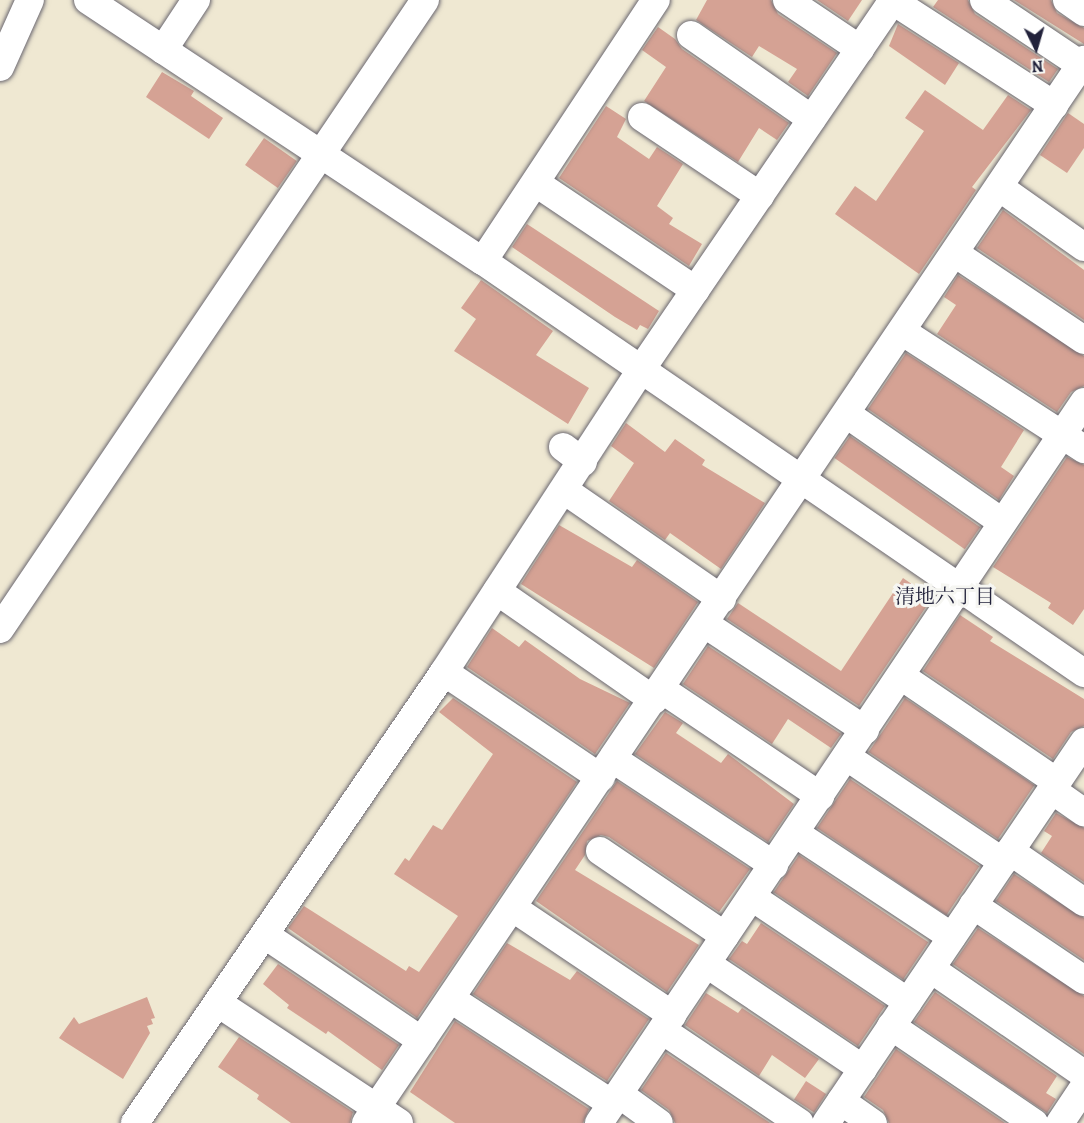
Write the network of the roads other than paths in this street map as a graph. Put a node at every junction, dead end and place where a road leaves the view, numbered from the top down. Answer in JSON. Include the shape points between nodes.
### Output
{"nodes":[{"id":1,"x":30,"y":0,"type":"edge"},
{"id":2,"x":88,"y":0,"type":"edge"},
{"id":3,"x":196,"y":0,"type":"edge"},
{"id":4,"x":425,"y":0,"type":"edge"},
{"id":5,"x":656,"y":0,"type":"edge"},
{"id":6,"x":787,"y":0,"type":"edge"},
{"id":7,"x":893,"y":0,"type":"edge"},
{"id":8,"x":984,"y":0,"type":"edge"},
{"id":9,"x":1067,"y":0,"type":"edge"},
{"id":10,"x":1084,"y":12,"type":"edge"},
{"id":11,"x":691,"y":35,"type":"dead end"},
{"id":12,"x":860,"y":49,"type":"junction"},
{"id":13,"x":163,"y":50,"type":"junction"},
{"id":14,"x":0,"y":67,"type":"edge"},
{"id":15,"x":1074,"y":83,"type":"edge"},
{"id":16,"x":642,"y":117,"type":"dead end"},
{"id":17,"x":812,"y":119,"type":"junction"},
{"id":18,"x":318,"y":154,"type":"junction"},
{"id":19,"x":536,"y":183,"type":"junction"},
{"id":20,"x":999,"y":188,"type":"junction"},
{"id":21,"x":760,"y":196,"type":"junction"},
{"id":22,"x":1084,"y":248,"type":"edge"},
{"id":23,"x":956,"y":254,"type":"junction"},
{"id":24,"x":483,"y":261,"type":"junction"},
{"id":25,"x":695,"y":290,"type":"junction"},
{"id":26,"x":903,"y":332,"type":"junction"},
{"id":27,"x":1084,"y":340,"type":"edge"},
{"id":28,"x":640,"y":371,"type":"junction"},
{"id":29,"x":1084,"y":402,"type":"edge"},
{"id":30,"x":848,"y":415,"type":"junction"},
{"id":31,"x":1073,"y":442,"type":"edge"},
{"id":32,"x":802,"y":482,"type":"junction"},
{"id":33,"x":564,"y":490,"type":"junction"},
{"id":34,"x":1002,"y":522,"type":"junction"},
{"id":35,"x":961,"y":588,"type":"junction"},
{"id":36,"x":497,"y":591,"type":"junction"},
{"id":37,"x":722,"y":599,"type":"junction"},
{"id":38,"x":705,"y":624,"type":"junction"},
{"id":39,"x":0,"y":629,"type":"edge"},
{"id":40,"x":444,"y":672,"type":"junction"},
{"id":41,"x":1084,"y":673,"type":"edge"},
{"id":42,"x":901,"y":676,"type":"junction"},
{"id":43,"x":658,"y":694,"type":"junction"},
{"id":44,"x":865,"y":730,"type":"junction"},
{"id":45,"x":1084,"y":742,"type":"edge"},
{"id":46,"x":847,"y":757,"type":"junction"},
{"id":47,"x":607,"y":769,"type":"junction"},
{"id":48,"x":1055,"y":786,"type":"junction"},
{"id":49,"x":820,"y":796,"type":"junction"},
{"id":50,"x":1084,"y":812,"type":"edge"},
{"id":51,"x":795,"y":833,"type":"junction"},
{"id":52,"x":600,"y":851,"type":"dead end"},
{"id":53,"x":1006,"y":857,"type":"junction"},
{"id":54,"x":774,"y":865,"type":"junction"},
{"id":55,"x":752,"y":897,"type":"junction"},
{"id":56,"x":1084,"y":902,"type":"edge"},
{"id":57,"x":973,"y":905,"type":"junction"},
{"id":58,"x":513,"y":908,"type":"junction"},
{"id":59,"x":265,"y":935,"type":"junction"},
{"id":60,"x":725,"y":936,"type":"junction"},
{"id":61,"x":952,"y":937,"type":"junction"},
{"id":62,"x":707,"y":964,"type":"junction"},
{"id":63,"x":931,"y":969,"type":"junction"},
{"id":64,"x":1084,"y":980,"type":"edge"},
{"id":65,"x":451,"y":999,"type":"junction"},
{"id":66,"x":908,"y":1002,"type":"junction"},
{"id":67,"x":218,"y":1003,"type":"junction"},
{"id":68,"x":667,"y":1023,"type":"junction"},
{"id":69,"x":891,"y":1026,"type":"junction"},
{"id":70,"x":422,"y":1041,"type":"junction"},
{"id":71,"x":863,"y":1069,"type":"junction"},
{"id":72,"x":1084,"y":1074,"type":"edge"},
{"id":73,"x":610,"y":1107,"type":"edge"},
{"id":74,"x":833,"y":1112,"type":"edge"},
{"id":75,"x":380,"y":1118,"type":"edge"},
{"id":76,"x":135,"y":1123,"type":"edge"},
{"id":77,"x":659,"y":1123,"type":"edge"},
{"id":78,"x":800,"y":1123,"type":"edge"},
{"id":79,"x":873,"y":1123,"type":"edge"},
{"id":80,"x":1034,"y":1123,"type":"edge"}],
"edges":[{"from":1,"to":14,"type":"street"},
{"from":2,"to":13,"type":"street"},
{"from":3,"to":13,"type":"street"},
{"from":4,"to":18,"type":"street"},
{"from":5,"to":19,"type":"street"},
{"from":6,"to":12,"type":"street"},
{"from":7,"to":12,"type":"street"},
{"from":7,"to":15,"type":"street"},
{"from":8,"to":15,"type":"street"},
{"from":9,"to":10,"type":"street"},
{"from":11,"to":17,"type":"street"},
{"from":12,"to":17,"type":"street"},
{"from":13,"to":18,"type":"street"},
{"from":15,"to":20,"type":"street"},
{"from":16,"to":21,"type":"street"},
{"from":17,"to":21,"type":"street"},
{"from":18,"to":24,"type":"street"},
{"from":18,"to":39,"type":"street"},
{"from":19,"to":24,"type":"street"},
{"from":19,"to":25,"type":"street"},
{"from":20,"to":22,"type":"street"},
{"from":20,"to":23,"type":"street"},
{"from":21,"to":25,"type":"street"},
{"from":23,"to":26,"type":"street"},
{"from":23,"to":27,"type":"street"},
{"from":24,"to":28,"type":"street"},
{"from":25,"to":28,"type":"street"},
{"from":26,"to":30,"type":"street"},
{"from":26,"to":31,"type":"street"},
{"from":28,"to":32,"type":"street"},
{"from":28,"to":33,"type":"street","via":[[573,454]]},
{"from":29,"to":31,"type":"street"},
{"from":30,"to":32,"type":"street"},
{"from":30,"to":34,"type":"street"},
{"from":31,"to":34,"type":"street"},
{"from":32,"to":35,"type":"street"},
{"from":32,"to":37,"type":"street"},
{"from":33,"to":36,"type":"street"},
{"from":33,"to":37,"type":"street"},
{"from":34,"to":35,"type":"street"},
{"from":35,"to":41,"type":"street"},
{"from":35,"to":42,"type":"street"},
{"from":36,"to":40,"type":"street"},
{"from":36,"to":43,"type":"street"},
{"from":37,"to":38,"type":"street"},
{"from":38,"to":43,"type":"street"},
{"from":38,"to":44,"type":"street"},
{"from":40,"to":47,"type":"street"},
{"from":40,"to":59,"type":"street"},
{"from":42,"to":44,"type":"street"},
{"from":42,"to":48,"type":"street"},
{"from":43,"to":47,"type":"street"},
{"from":43,"to":49,"type":"street"},
{"from":44,"to":46,"type":"street"},
{"from":45,"to":48,"type":"street"},
{"from":46,"to":49,"type":"street"},
{"from":46,"to":53,"type":"street"},
{"from":47,"to":54,"type":"street"},
{"from":47,"to":58,"type":"street"},
{"from":48,"to":50,"type":"street"},
{"from":48,"to":53,"type":"street"},
{"from":49,"to":51,"type":"street"},
{"from":51,"to":54,"type":"street"},
{"from":51,"to":61,"type":"street"},
{"from":52,"to":60,"type":"street"},
{"from":53,"to":56,"type":"street"},
{"from":53,"to":57,"type":"street"},
{"from":54,"to":55,"type":"street"},
{"from":55,"to":60,"type":"street"},
{"from":55,"to":66,"type":"street"},
{"from":57,"to":61,"type":"street"},
{"from":57,"to":64,"type":"street"},
{"from":58,"to":65,"type":"street"},
{"from":58,"to":68,"type":"street"},
{"from":59,"to":67,"type":"street"},
{"from":59,"to":70,"type":"street"},
{"from":60,"to":62,"type":"street"},
{"from":61,"to":63,"type":"street"},
{"from":62,"to":68,"type":"street"},
{"from":62,"to":71,"type":"street"},
{"from":63,"to":66,"type":"street"},
{"from":63,"to":72,"type":"street"},
{"from":65,"to":70,"type":"street"},
{"from":65,"to":73,"type":"street"},
{"from":66,"to":69,"type":"street"},
{"from":67,"to":75,"type":"street"},
{"from":67,"to":76,"type":"street"},
{"from":68,"to":73,"type":"street"},
{"from":68,"to":78,"type":"street"},
{"from":69,"to":71,"type":"street"},
{"from":69,"to":80,"type":"street"},
{"from":70,"to":75,"type":"street"},
{"from":71,"to":74,"type":"street"},
{"from":73,"to":77,"type":"street"},
{"from":74,"to":79,"type":"street"}]}
